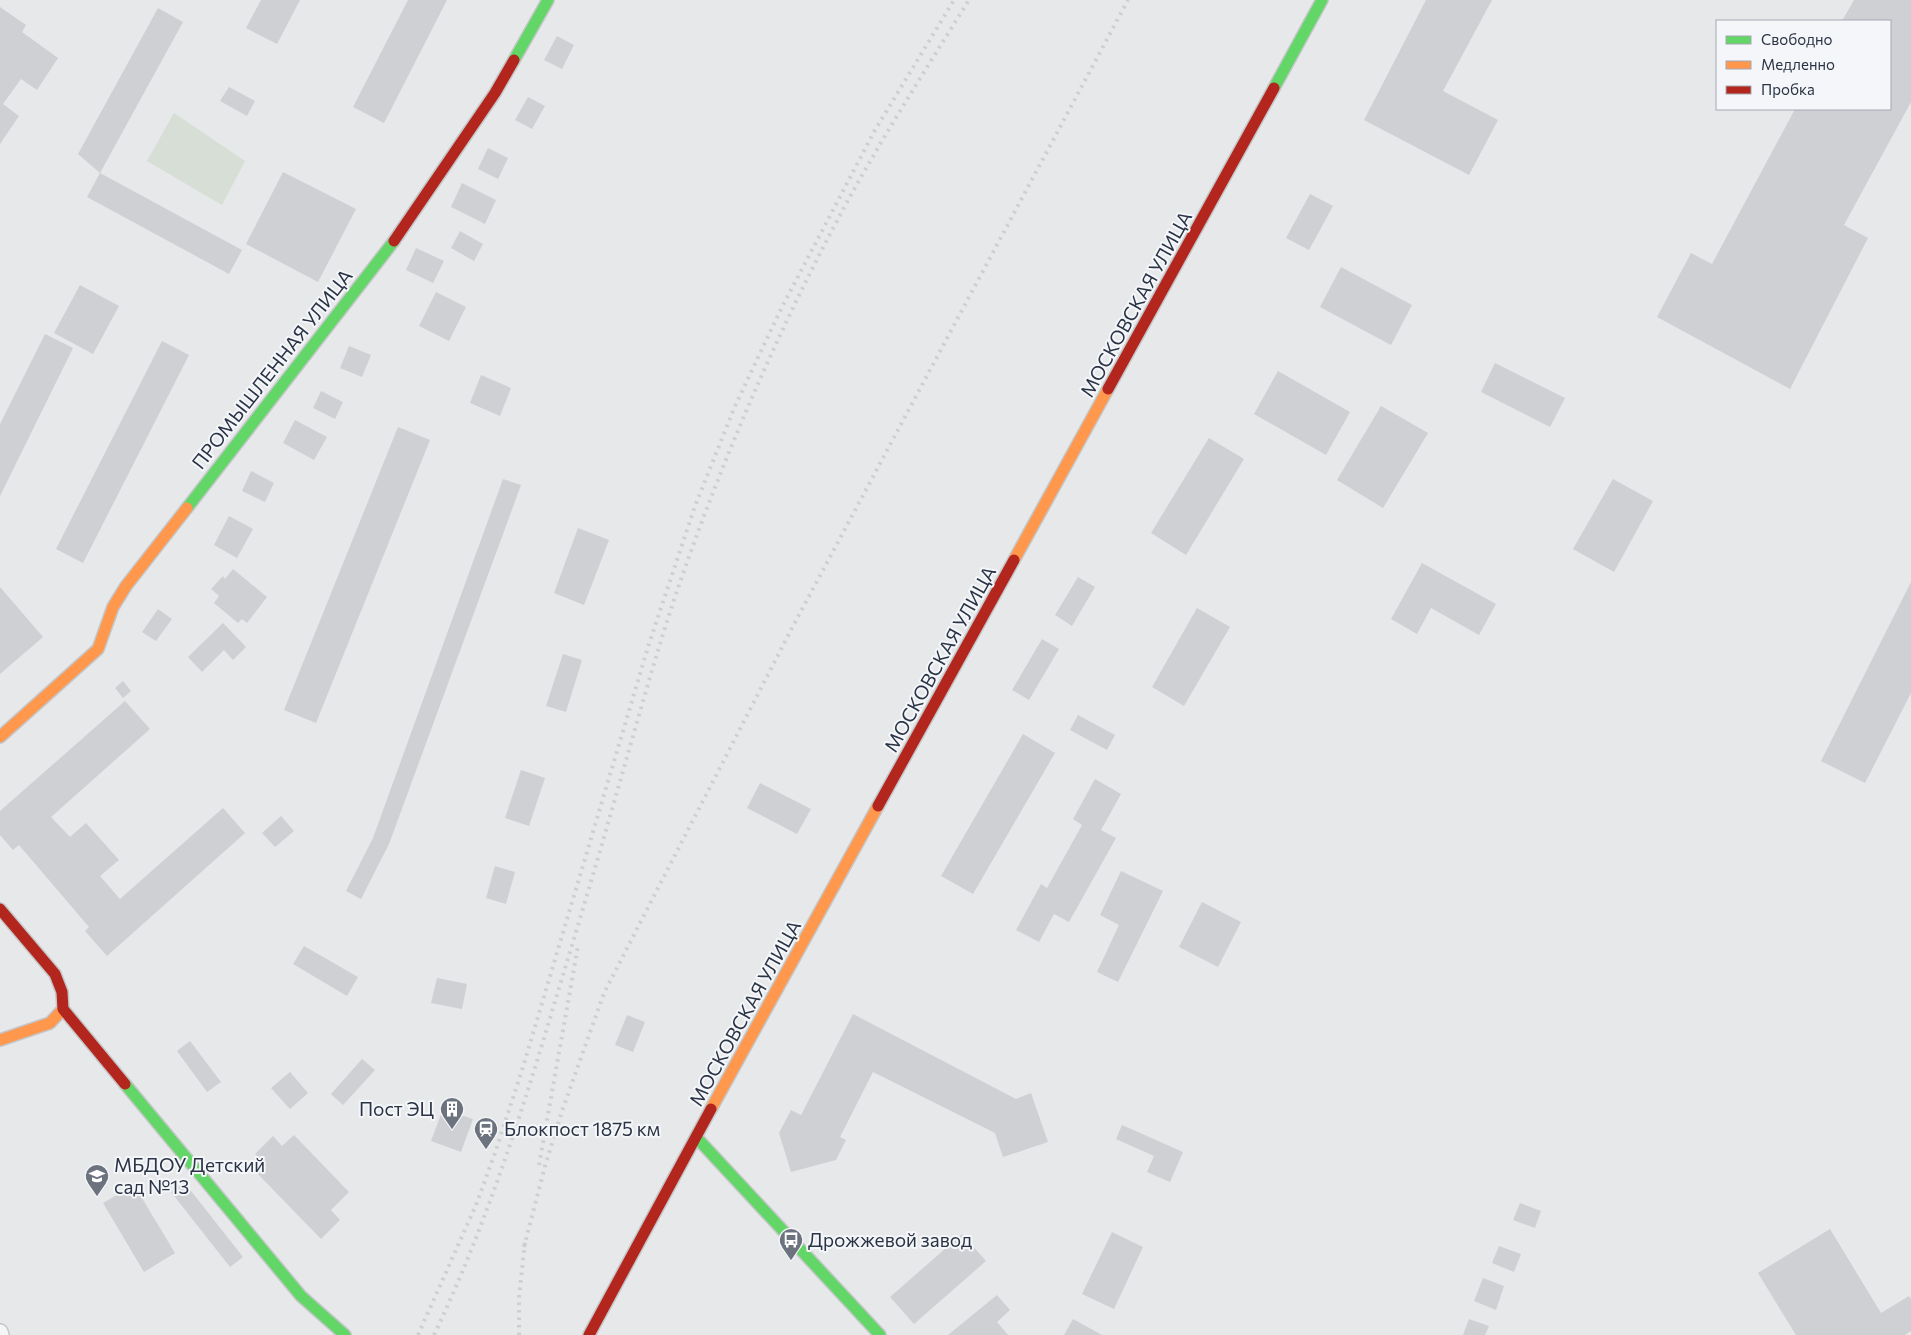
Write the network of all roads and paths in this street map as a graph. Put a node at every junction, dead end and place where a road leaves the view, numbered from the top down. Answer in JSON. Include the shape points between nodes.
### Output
{"nodes":[{"id":1,"x":548,"y":0,"type":"edge"},
{"id":2,"x":1322,"y":0,"type":"edge"},
{"id":3,"x":0,"y":738,"type":"edge"},
{"id":4,"x":0,"y":908,"type":"edge"},
{"id":5,"x":63,"y":1010,"type":"junction"},
{"id":6,"x":0,"y":1040,"type":"edge"},
{"id":7,"x":696,"y":1137,"type":"junction"},
{"id":8,"x":345,"y":1335,"type":"edge"},
{"id":9,"x":589,"y":1335,"type":"edge"},
{"id":10,"x":880,"y":1335,"type":"edge"}],
"edges":[{"from":1,"to":3,"type":"main road","name":"ПРОМЫШЛЕННАЯ УЛИЦА","via":[[495,94],[405,226],[126,586],[113,608],[98,649]]},
{"from":2,"to":7,"type":"main road","name":"МОСКОВСКАЯ УЛИЦА"},
{"from":4,"to":5,"type":"main road","via":[[55,974],[62,992]]},
{"from":5,"to":6,"type":"main road","via":[[50,1023]]},
{"from":5,"to":8,"type":"main road","via":[[301,1296]]},
{"from":7,"to":9,"type":"main road","name":"МОСКОВСКАЯ УЛИЦА"},
{"from":7,"to":10,"type":"main road"}]}
